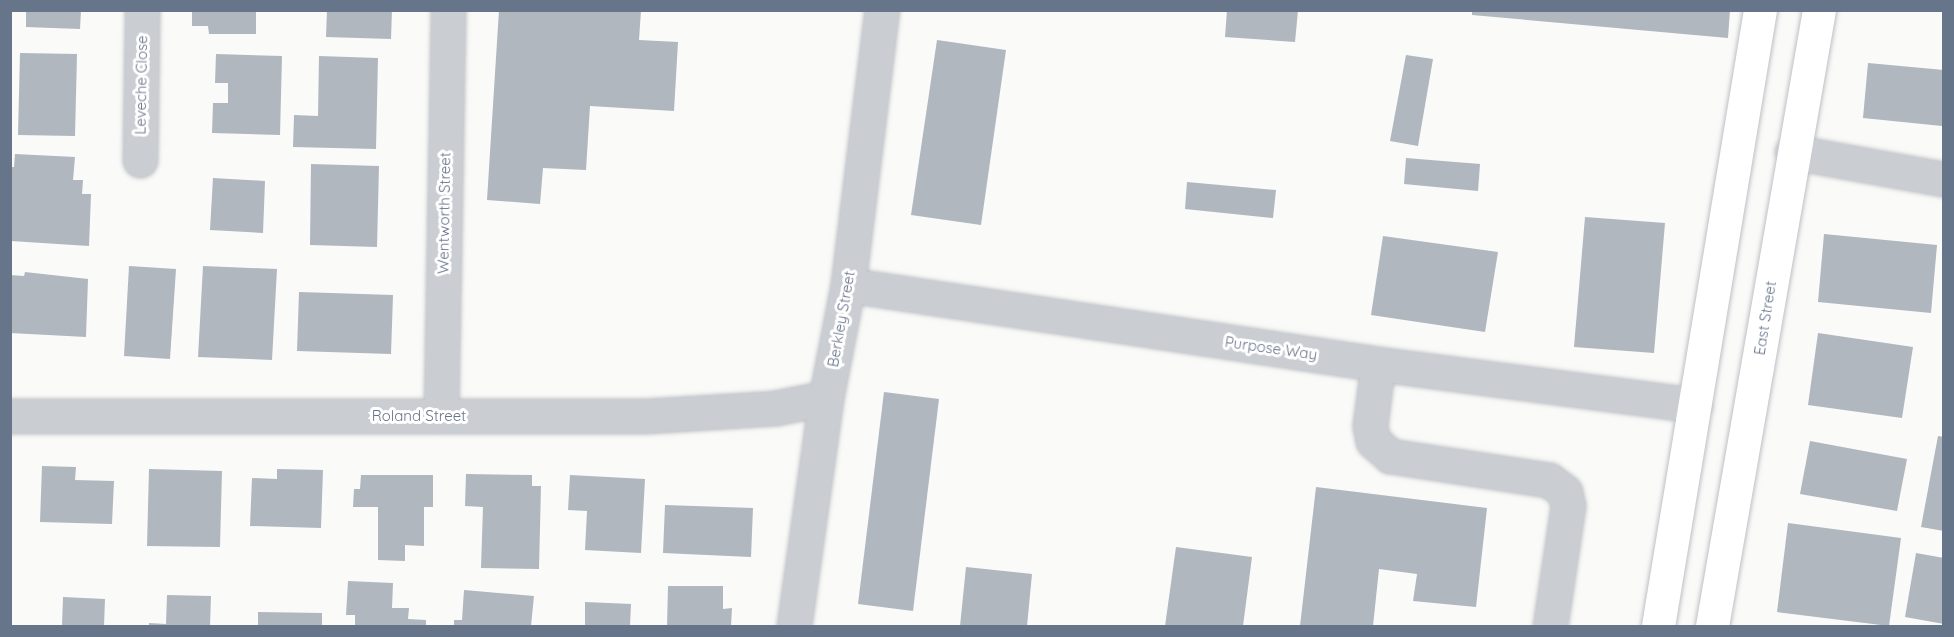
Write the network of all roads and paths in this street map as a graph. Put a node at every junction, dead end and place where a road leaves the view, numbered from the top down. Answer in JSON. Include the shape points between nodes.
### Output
{"nodes":[{"id":1,"x":142,"y":10,"type":"edge"},
{"id":2,"x":448,"y":10,"type":"edge"},
{"id":3,"x":882,"y":10,"type":"edge"},
{"id":4,"x":1761,"y":10,"type":"edge"},
{"id":5,"x":1819,"y":10,"type":"edge"},
{"id":6,"x":1792,"y":152,"type":"junction"},
{"id":7,"x":140,"y":160,"type":"dead end"},
{"id":8,"x":1944,"y":179,"type":"edge"},
{"id":9,"x":848,"y":285,"type":"junction"},
{"id":10,"x":1378,"y":364,"type":"junction"},
{"id":11,"x":826,"y":398,"type":"junction"},
{"id":12,"x":1695,"y":405,"type":"junction"},
{"id":13,"x":10,"y":416,"type":"edge"},
{"id":14,"x":441,"y":416,"type":"junction"},
{"id":15,"x":794,"y":627,"type":"edge"},
{"id":16,"x":1550,"y":627,"type":"edge"},
{"id":17,"x":1658,"y":627,"type":"edge"},
{"id":18,"x":1712,"y":627,"type":"edge"}],
"edges":[{"from":1,"to":7,"type":"street","name":"Leveche Close"},
{"from":2,"to":14,"type":"street","name":"Wentworth Street"},
{"from":3,"to":9,"type":"street","name":"Berkley Street"},
{"from":4,"to":12,"type":"main road"},
{"from":5,"to":6,"type":"main road","name":"East Street"},
{"from":6,"to":8,"type":"street"},
{"from":6,"to":18,"type":"main road","name":"East Street"},
{"from":9,"to":10,"type":"street","name":"Purpose Way"},
{"from":9,"to":11,"type":"street","name":"Berkley Street"},
{"from":10,"to":12,"type":"street","name":"Purpose Way"},
{"from":10,"to":16,"type":"street","via":[[1370,426],[1373,441],[1390,456],[1549,480],[1565,492],[1568,506]]},
{"from":11,"to":14,"type":"street","name":"Roland Street","via":[[726,413]]},
{"from":11,"to":15,"type":"street","name":"Berkley Street"},
{"from":12,"to":17,"type":"main road"},
{"from":13,"to":14,"type":"street","name":"Roland Street"}]}
